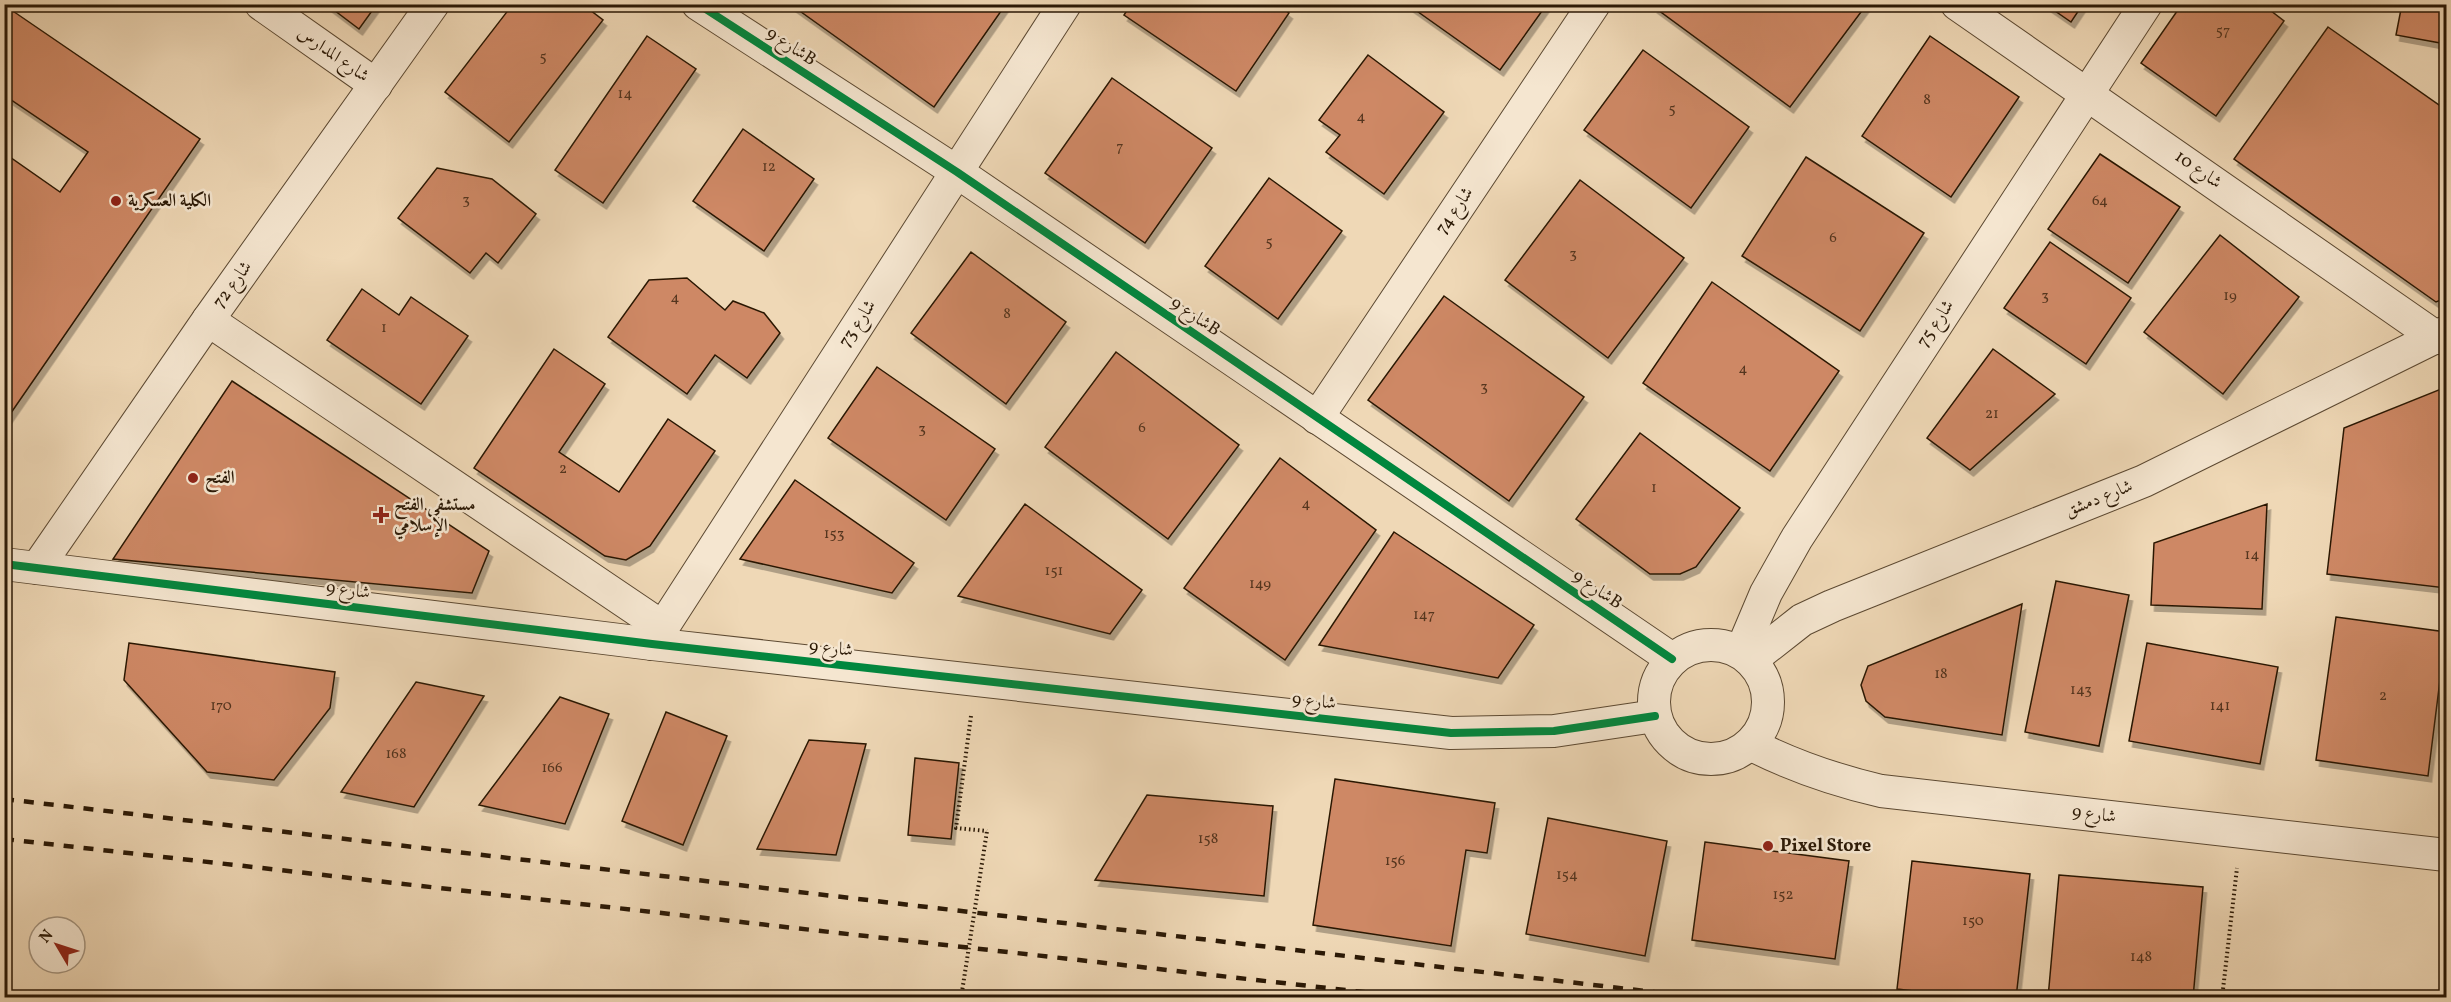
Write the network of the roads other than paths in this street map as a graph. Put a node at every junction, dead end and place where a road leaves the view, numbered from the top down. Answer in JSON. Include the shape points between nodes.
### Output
{"nodes":[{"id":1,"x":261,"y":4,"type":"edge"},
{"id":2,"x":433,"y":4,"type":"edge"},
{"id":3,"x":698,"y":4,"type":"edge"},
{"id":4,"x":1065,"y":4,"type":"edge"},
{"id":5,"x":1594,"y":4,"type":"edge"},
{"id":6,"x":1957,"y":4,"type":"edge"},
{"id":7,"x":2146,"y":4,"type":"edge"},
{"id":8,"x":376,"y":85,"type":"junction"},
{"id":9,"x":2087,"y":93,"type":"junction"},
{"id":10,"x":957,"y":172,"type":"junction"},
{"id":11,"x":208,"y":320,"type":"junction"},
{"id":12,"x":2442,"y":335,"type":"edge"},
{"id":13,"x":1317,"y":418,"type":"junction"},
{"id":14,"x":4,"y":564,"type":"edge"},
{"id":15,"x":37,"y":568,"type":"junction"},
{"id":16,"x":656,"y":635,"type":"junction"},
{"id":17,"x":1746,"y":656,"type":"junction"},
{"id":18,"x":1672,"y":659,"type":"junction"},
{"id":19,"x":1655,"y":716,"type":"junction"},
{"id":20,"x":1750,"y":744,"type":"junction"},
{"id":21,"x":2446,"y":855,"type":"edge"}],
"edges":[{"from":1,"to":8,"type":"street","name":"شارع المدارس"},
{"from":2,"to":8,"type":"street","name":"شارع 72"},
{"from":3,"to":10,"type":"street","name":"شارع 9B"},
{"from":4,"to":10,"type":"street","name":"شارع 73"},
{"from":5,"to":13,"type":"street","name":"شارع 74"},
{"from":6,"to":9,"type":"street","name":"شارع 10"},
{"from":7,"to":9,"type":"street","name":"شارع 75"},
{"from":8,"to":11,"type":"street","name":"شارع 72"},
{"from":9,"to":12,"type":"street","name":"شارع 10"},
{"from":9,"to":17,"type":"street","name":"شارع 75","via":[[1797,538],[1766,593]]},
{"from":10,"to":13,"type":"street","name":"شارع 9B"},
{"from":10,"to":16,"type":"street","name":"شارع 73"},
{"from":11,"to":15,"type":"street","name":"شارع 72"},
{"from":11,"to":16,"type":"street"},
{"from":12,"to":17,"type":"street","name":"شارع دمشق","via":[[2144,481],[1832,606]]},
{"from":13,"to":18,"type":"street","name":"شارع 9B"},
{"from":14,"to":15,"type":"street","name":"شارع 9"},
{"from":15,"to":16,"type":"street","name":"شارع 9"},
{"from":16,"to":19,"type":"street","name":"شارع 9","via":[[976,680],[1451,733],[1554,731]]},
{"from":17,"to":18,"type":"street","via":[[1718,644],[1693,647]]},
{"from":17,"to":20,"type":"street","via":[[1763,675],[1768,693],[1768,711]]},
{"from":18,"to":19,"type":"street","via":[[1653,696]]},
{"from":19,"to":20,"type":"street","via":[[1665,737],[1683,753],[1706,759],[1730,757]]},
{"from":20,"to":21,"type":"street","name":"شارع 9","via":[[1825,777],[1881,791]]}]}
